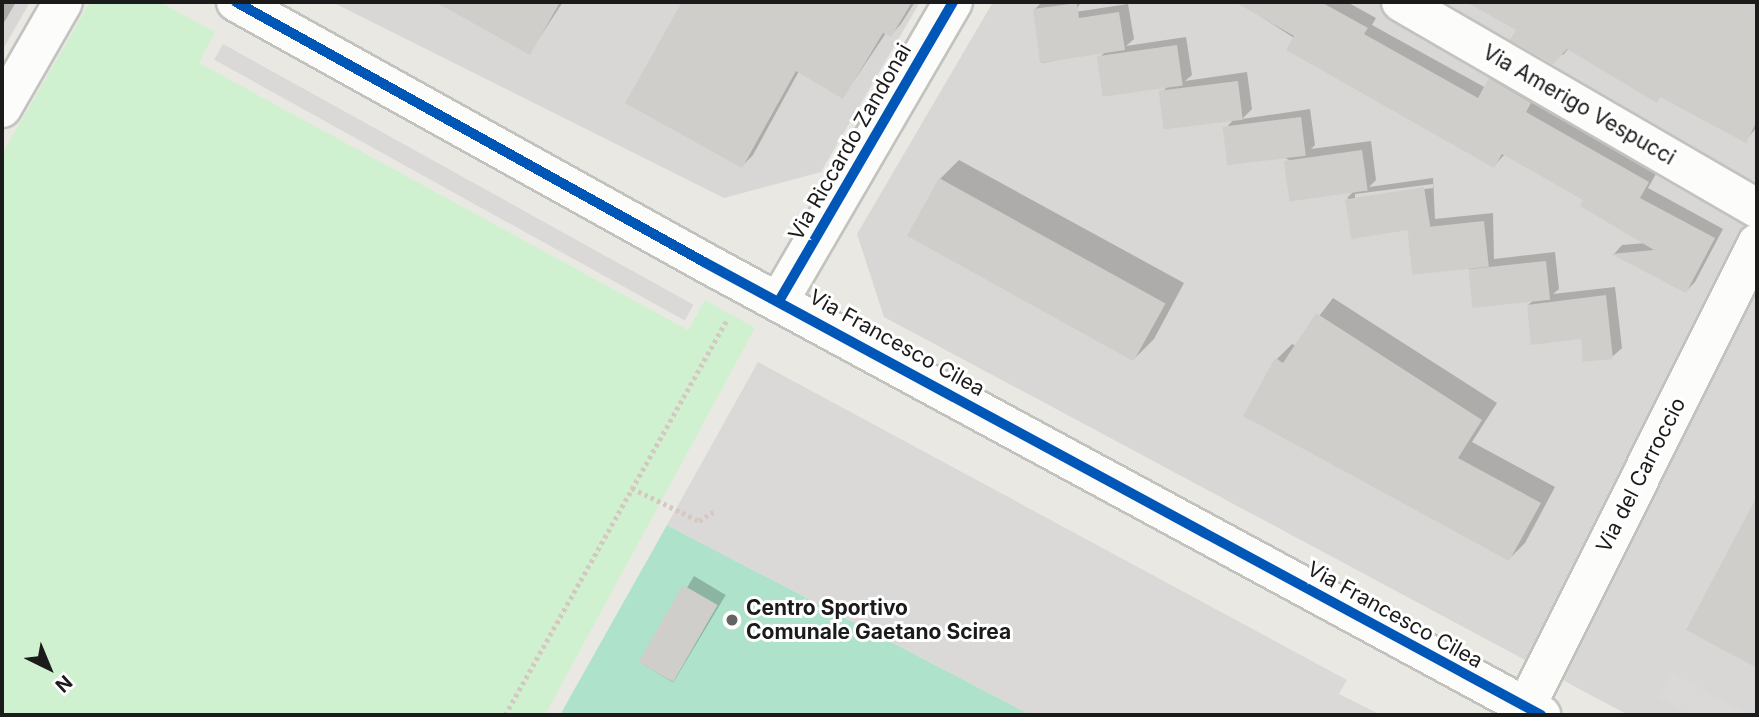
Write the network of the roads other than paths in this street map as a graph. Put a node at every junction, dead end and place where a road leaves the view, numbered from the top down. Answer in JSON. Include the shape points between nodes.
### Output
{"nodes":[{"id":1,"x":63,"y":2,"type":"edge"},
{"id":2,"x":236,"y":2,"type":"edge"},
{"id":3,"x":953,"y":2,"type":"edge"},
{"id":4,"x":1401,"y":2,"type":"edge"},
{"id":5,"x":2,"y":108,"type":"edge"},
{"id":6,"x":1757,"y":208,"type":"edge"},
{"id":7,"x":1757,"y":243,"type":"edge"},
{"id":8,"x":763,"y":293,"type":"junction"},
{"id":9,"x":1534,"y":711,"type":"edge"}],
"edges":[{"from":1,"to":5,"type":"street"},
{"from":2,"to":8,"type":"street","name":"Via Francesco Cilea"},
{"from":3,"to":8,"type":"street","name":"Via Riccardo Zandonai"},
{"from":4,"to":6,"type":"street","name":"Via Amerigo Vespucci"},
{"from":7,"to":9,"type":"street","name":"Via del Carroccio"},
{"from":8,"to":9,"type":"street","name":"Via Francesco Cilea"}]}
